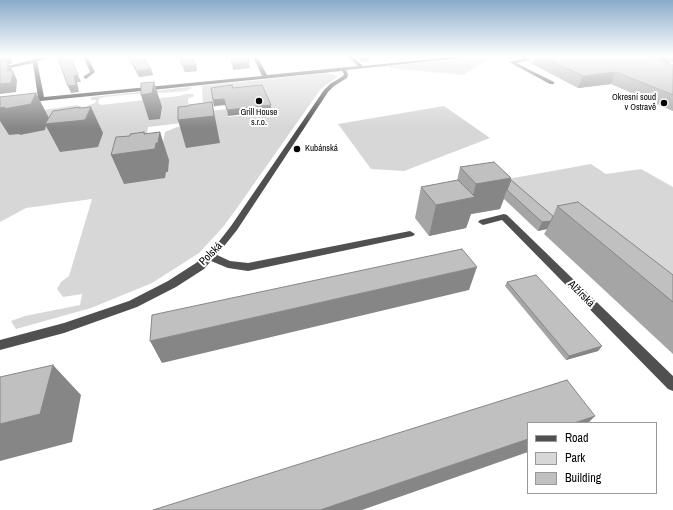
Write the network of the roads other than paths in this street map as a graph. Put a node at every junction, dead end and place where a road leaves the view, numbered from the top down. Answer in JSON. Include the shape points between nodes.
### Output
{"nodes":[{"id":1,"x":38,"y":80,"type":"edge"},
{"id":2,"x":235,"y":80,"type":"edge"},
{"id":3,"x":340,"y":80,"type":"edge"},
{"id":4,"x":546,"y":80,"type":"edge"},
{"id":5,"x":552,"y":83,"type":"dead end"},
{"id":6,"x":41,"y":98,"type":"junction"},
{"id":7,"x":0,"y":103,"type":"edge"},
{"id":8,"x":483,"y":222,"type":"dead end"},
{"id":9,"x":410,"y":234,"type":"dead end"},
{"id":10,"x":210,"y":256,"type":"junction"},
{"id":11,"x":0,"y":345,"type":"edge"},
{"id":12,"x":673,"y":385,"type":"edge"}],
"edges":[{"from":1,"to":6,"type":"street"},
{"from":2,"to":6,"type":"street"},
{"from":3,"to":10,"type":"street","name":"Polská","via":[[323,95],[234,228]]},
{"from":4,"to":5,"type":"street"},
{"from":6,"to":7,"type":"street"},
{"from":8,"to":12,"type":"street","name":"Alžírská","via":[[504,218]]},
{"from":9,"to":10,"type":"street","via":[[248,267],[228,264]]},
{"from":10,"to":11,"type":"street","name":"Polská","via":[[177,281],[133,304],[64,328]]}]}
